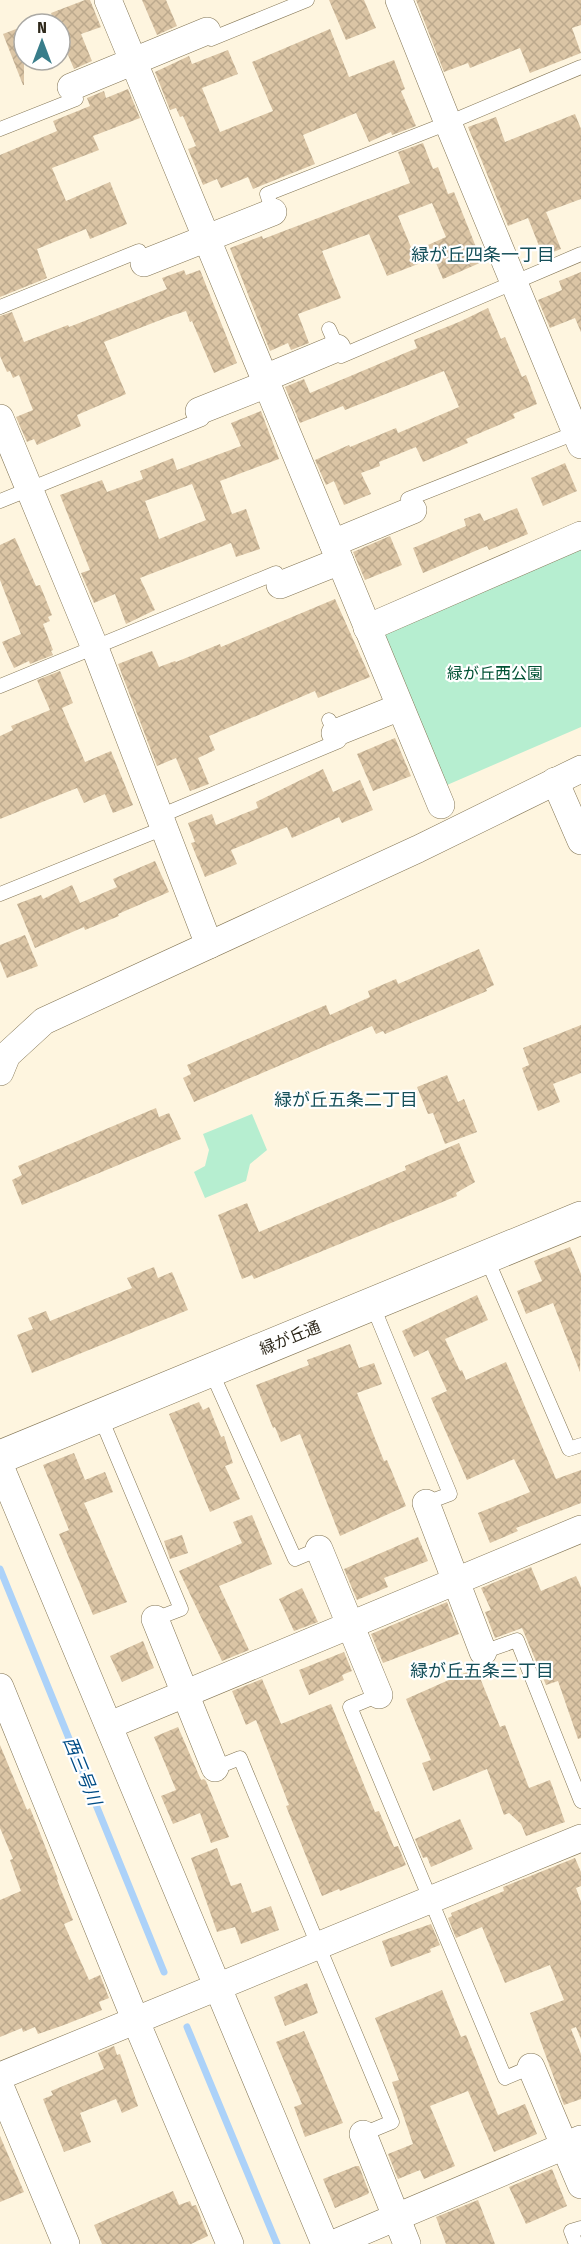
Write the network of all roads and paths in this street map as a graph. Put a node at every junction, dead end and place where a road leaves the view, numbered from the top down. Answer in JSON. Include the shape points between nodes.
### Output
{"nodes":[{"id":1,"x":108,"y":0,"type":"edge"},
{"id":2,"x":307,"y":0,"type":"edge"},
{"id":3,"x":399,"y":0,"type":"edge"},
{"id":4,"x":207,"y":31,"type":"joint"},
{"id":5,"x":134,"y":61,"type":"junction"},
{"id":6,"x":581,"y":67,"type":"edge"},
{"id":7,"x":71,"y":87,"type":"joint"},
{"id":8,"x":448,"y":123,"type":"junction"},
{"id":9,"x":0,"y":129,"type":"edge"},
{"id":10,"x":273,"y":212,"type":"joint"},
{"id":11,"x":207,"y":238,"type":"junction"},
{"id":12,"x":581,"y":254,"type":"edge"},
{"id":13,"x":144,"y":263,"type":"joint"},
{"id":14,"x":513,"y":283,"type":"junction"},
{"id":15,"x":0,"y":307,"type":"edge"},
{"id":16,"x":333,"y":338,"type":"joint"},
{"id":17,"x":266,"y":381,"type":"junction"},
{"id":18,"x":199,"y":411,"type":"joint"},
{"id":19,"x":0,"y":418,"type":"edge"},
{"id":20,"x":579,"y":436,"type":"edge"},
{"id":21,"x":29,"y":489,"type":"junction"},
{"id":22,"x":0,"y":501,"type":"edge"},
{"id":23,"x":415,"y":515,"type":"joint"},
{"id":24,"x":581,"y":535,"type":"edge"},
{"id":25,"x":336,"y":552,"type":"junction"},
{"id":26,"x":280,"y":585,"type":"joint"},
{"id":27,"x":368,"y":628,"type":"junction"},
{"id":28,"x":95,"y":648,"type":"junction"},
{"id":29,"x":0,"y":686,"type":"edge"},
{"id":30,"x":400,"y":707,"type":"junction"},
{"id":31,"x":332,"y":727,"type":"joint"},
{"id":32,"x":581,"y":769,"type":"edge"},
{"id":33,"x":555,"y":781,"type":"junction"},
{"id":34,"x":441,"y":805,"type":"dead end"},
{"id":35,"x":162,"y":822,"type":"junction"},
{"id":36,"x":581,"y":841,"type":"edge"},
{"id":37,"x":0,"y":894,"type":"edge"},
{"id":38,"x":209,"y":945,"type":"junction"},
{"id":39,"x":0,"y":1072,"type":"edge"},
{"id":40,"x":581,"y":1218,"type":"edge"},
{"id":41,"x":486,"y":1257,"type":"junction"},
{"id":42,"x":372,"y":1304,"type":"junction"},
{"id":43,"x":211,"y":1371,"type":"junction"},
{"id":44,"x":100,"y":1416,"type":"junction"},
{"id":45,"x":581,"y":1445,"type":"edge"},
{"id":46,"x":0,"y":1457,"type":"edge"},
{"id":47,"x":0,"y":1466,"type":"edge"},
{"id":48,"x":426,"y":1503,"type":"joint"},
{"id":49,"x":581,"y":1529,"type":"edge"},
{"id":50,"x":319,"y":1548,"type":"joint"},
{"id":51,"x":456,"y":1582,"type":"junction"},
{"id":52,"x":155,"y":1619,"type":"joint"},
{"id":53,"x":350,"y":1625,"type":"junction"},
{"id":54,"x":483,"y":1652,"type":"joint"},
{"id":55,"x":0,"y":1687,"type":"edge"},
{"id":56,"x":185,"y":1694,"type":"junction"},
{"id":57,"x":379,"y":1695,"type":"joint"},
{"id":58,"x":110,"y":1725,"type":"junction"},
{"id":59,"x":215,"y":1768,"type":"joint"},
{"id":60,"x":581,"y":1801,"type":"edge"},
{"id":61,"x":581,"y":1838,"type":"edge"},
{"id":62,"x":430,"y":1900,"type":"junction"},
{"id":63,"x":318,"y":1946,"type":"junction"},
{"id":64,"x":218,"y":1986,"type":"junction"},
{"id":65,"x":135,"y":2019,"type":"junction"},
{"id":66,"x":531,"y":2067,"type":"joint"},
{"id":67,"x":0,"y":2076,"type":"edge"},
{"id":68,"x":0,"y":2086,"type":"edge"},
{"id":69,"x":363,"y":2134,"type":"joint"},
{"id":70,"x":573,"y":2143,"type":"edge"},
{"id":71,"x":581,"y":2185,"type":"edge"},
{"id":72,"x":396,"y":2218,"type":"junction"},
{"id":73,"x":581,"y":2228,"type":"edge"},
{"id":74,"x":66,"y":2244,"type":"edge"},
{"id":75,"x":230,"y":2244,"type":"edge"},
{"id":76,"x":325,"y":2244,"type":"edge"},
{"id":77,"x":333,"y":2244,"type":"edge"},
{"id":78,"x":407,"y":2244,"type":"edge"},
{"id":79,"x":576,"y":2244,"type":"edge"}],
"edges":[{"from":1,"to":5,"type":"street"},
{"from":2,"to":4,"type":"lane","via":[[211,39]]},
{"from":3,"to":8,"type":"street"},
{"from":4,"to":5,"type":"street"},
{"from":5,"to":7,"type":"street"},
{"from":5,"to":11,"type":"street"},
{"from":6,"to":8,"type":"lane"},
{"from":7,"to":9,"type":"lane","via":[[76,99]]},
{"from":8,"to":10,"type":"lane","via":[[267,194]]},
{"from":8,"to":14,"type":"street"},
{"from":10,"to":11,"type":"street"},
{"from":11,"to":13,"type":"street"},
{"from":11,"to":17,"type":"street"},
{"from":12,"to":14,"type":"lane"},
{"from":13,"to":15,"type":"lane","via":[[139,251]]},
{"from":14,"to":16,"type":"lane","via":[[341,356]]},
{"from":14,"to":20,"type":"street"},
{"from":16,"to":17,"type":"street"},
{"from":17,"to":18,"type":"street"},
{"from":17,"to":25,"type":"street"},
{"from":18,"to":21,"type":"lane","via":[[202,419]]},
{"from":19,"to":21,"type":"street"},
{"from":20,"to":23,"type":"lane","via":[[408,499]]},
{"from":21,"to":22,"type":"lane"},
{"from":21,"to":28,"type":"street"},
{"from":23,"to":25,"type":"street"},
{"from":24,"to":27,"type":"street"},
{"from":25,"to":26,"type":"street"},
{"from":25,"to":27,"type":"street"},
{"from":26,"to":28,"type":"lane","via":[[276,573]]},
{"from":27,"to":30,"type":"street"},
{"from":28,"to":29,"type":"lane"},
{"from":28,"to":35,"type":"street"},
{"from":30,"to":31,"type":"street"},
{"from":30,"to":34,"type":"street"},
{"from":31,"to":35,"type":"lane","via":[[339,741]]},
{"from":32,"to":33,"type":"street"},
{"from":33,"to":36,"type":"street"},
{"from":33,"to":38,"type":"street"},
{"from":35,"to":37,"type":"lane"},
{"from":35,"to":38,"type":"street"},
{"from":38,"to":39,"type":"street","via":[[44,1022],[7,1055]]},
{"from":40,"to":41,"type":"street","name":"緑が丘通"},
{"from":41,"to":42,"type":"street","name":"緑が丘通"},
{"from":41,"to":45,"type":"lane","via":[[569,1449]]},
{"from":42,"to":43,"type":"street","name":"緑が丘通"},
{"from":42,"to":48,"type":"lane","via":[[450,1494]]},
{"from":43,"to":44,"type":"street","name":"緑が丘通"},
{"from":43,"to":50,"type":"lane","via":[[295,1559]]},
{"from":44,"to":46,"type":"street","name":"緑が丘通"},
{"from":44,"to":52,"type":"lane","via":[[181,1609]]},
{"from":47,"to":58,"type":"street"},
{"from":48,"to":51,"type":"street"},
{"from":49,"to":51,"type":"street"},
{"from":50,"to":53,"type":"street"},
{"from":51,"to":53,"type":"street"},
{"from":51,"to":54,"type":"street"},
{"from":52,"to":56,"type":"street"},
{"from":53,"to":56,"type":"street"},
{"from":53,"to":57,"type":"street"},
{"from":54,"to":60,"type":"lane","via":[[517,1640]]},
{"from":55,"to":65,"type":"street"},
{"from":56,"to":58,"type":"street"},
{"from":56,"to":59,"type":"street"},
{"from":57,"to":62,"type":"lane","via":[[350,1707]]},
{"from":58,"to":64,"type":"street"},
{"from":59,"to":63,"type":"lane","via":[[240,1758]]},
{"from":61,"to":62,"type":"street"},
{"from":62,"to":63,"type":"street"},
{"from":62,"to":66,"type":"lane","via":[[505,2078]]},
{"from":63,"to":64,"type":"street"},
{"from":63,"to":69,"type":"lane","via":[[392,2122]]},
{"from":64,"to":65,"type":"street"},
{"from":64,"to":76,"type":"street"},
{"from":65,"to":67,"type":"street"},
{"from":65,"to":75,"type":"street"},
{"from":66,"to":70,"type":"street"},
{"from":68,"to":74,"type":"street"},
{"from":69,"to":72,"type":"street"},
{"from":70,"to":71,"type":"street"},
{"from":70,"to":72,"type":"street"},
{"from":72,"to":77,"type":"street"},
{"from":72,"to":78,"type":"street"},
{"from":73,"to":79,"type":"lane","via":[[571,2231]]}]}
